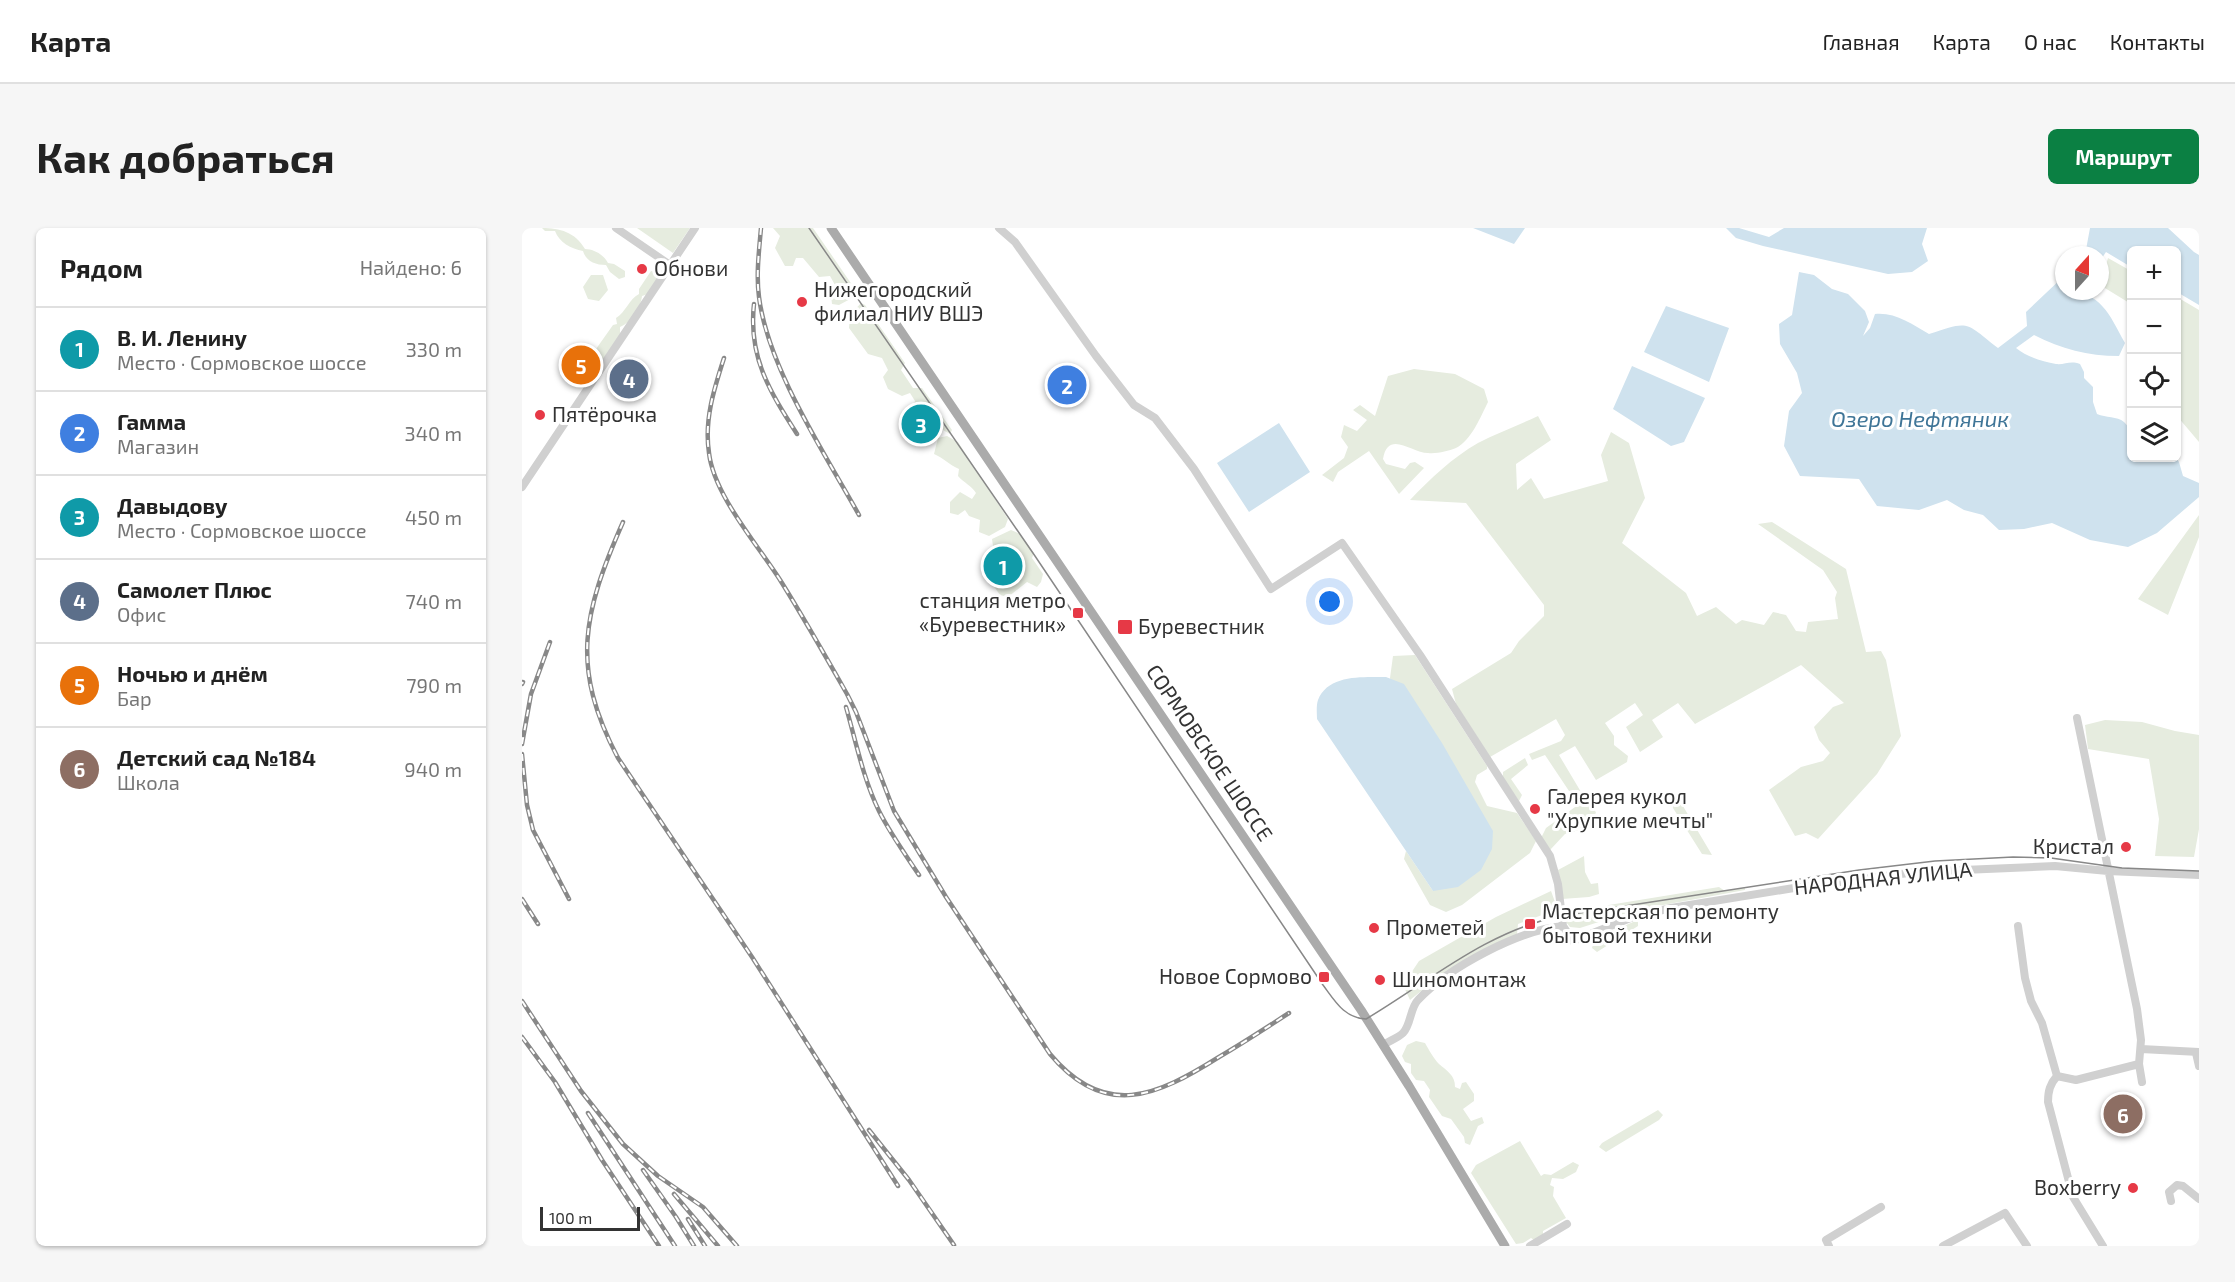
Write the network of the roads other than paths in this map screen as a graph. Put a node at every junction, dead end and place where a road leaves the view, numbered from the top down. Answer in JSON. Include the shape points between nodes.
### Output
{"nodes":[{"id":1,"x":616,"y":228,"type":"edge"},
{"id":2,"x":695,"y":228,"type":"edge"},
{"id":3,"x":831,"y":228,"type":"edge"},
{"id":4,"x":999,"y":228,"type":"edge"},
{"id":5,"x":670,"y":265,"type":"junction"},
{"id":6,"x":522,"y":487,"type":"edge"},
{"id":7,"x":2077,"y":718,"type":"dead end"},
{"id":8,"x":2108,"y":871,"type":"junction"},
{"id":9,"x":2199,"y":875,"type":"edge"},
{"id":10,"x":1563,"y":926,"type":"junction"},
{"id":11,"x":2018,"y":926,"type":"dead end"},
{"id":12,"x":1383,"y":1045,"type":"junction"},
{"id":13,"x":2141,"y":1049,"type":"junction"},
{"id":14,"x":2197,"y":1053,"type":"edge"},
{"id":15,"x":2139,"y":1064,"type":"junction"},
{"id":16,"x":2199,"y":1066,"type":"edge"},
{"id":17,"x":2057,"y":1076,"type":"junction"},
{"id":18,"x":2142,"y":1082,"type":"dead end"},
{"id":19,"x":2199,"y":1199,"type":"edge"},
{"id":20,"x":2171,"y":1201,"type":"dead end"},
{"id":21,"x":1881,"y":1207,"type":"dead end"},
{"id":22,"x":1567,"y":1224,"type":"dead end"},
{"id":23,"x":1505,"y":1246,"type":"edge"},
{"id":24,"x":1530,"y":1246,"type":"edge"},
{"id":25,"x":1829,"y":1246,"type":"edge"},
{"id":26,"x":1943,"y":1246,"type":"edge"},
{"id":27,"x":2027,"y":1246,"type":"edge"},
{"id":28,"x":2103,"y":1246,"type":"edge"}],
"edges":[{"from":1,"to":5,"type":"street"},
{"from":2,"to":5,"type":"street"},
{"from":3,"to":12,"type":"main road","name":"СОРМОВСКОЕ ШОССЕ"},
{"from":4,"to":10,"type":"street","via":[[1015,242],[1134,405],[1155,418],[1194,469],[1271,589],[1342,543],[1550,856]]},
{"from":5,"to":6,"type":"street"},
{"from":7,"to":8,"type":"street"},
{"from":8,"to":9,"type":"street","name":"НАРОДНАЯ УЛИЦА"},
{"from":8,"to":10,"type":"street","name":"НАРОДНАЯ УЛИЦА","via":[[2055,866],[1916,872],[1671,908],[1633,917],[1573,941]]},
{"from":8,"to":13,"type":"street","via":[[2137,1009]]},
{"from":10,"to":12,"type":"street","via":[[1545,927],[1495,948],[1441,979],[1415,1002],[1404,1032]]},
{"from":11,"to":17,"type":"street","via":[[2025,978]]},
{"from":12,"to":23,"type":"main road","name":"СОРМОВСКОЕ ШОССЕ"},
{"from":13,"to":14,"type":"street"},
{"from":13,"to":15,"type":"street"},
{"from":14,"to":16,"type":"street"},
{"from":15,"to":17,"type":"street","via":[[2076,1080]]},
{"from":15,"to":18,"type":"street"},
{"from":17,"to":28,"type":"street","via":[[2051,1083],[2048,1101],[2073,1197]]},
{"from":19,"to":20,"type":"street","via":[[2176,1185],[2169,1192]]},
{"from":21,"to":25,"type":"street","via":[[1826,1240]]},
{"from":22,"to":24,"type":"street"},
{"from":26,"to":27,"type":"street","via":[[2005,1213]]}]}
